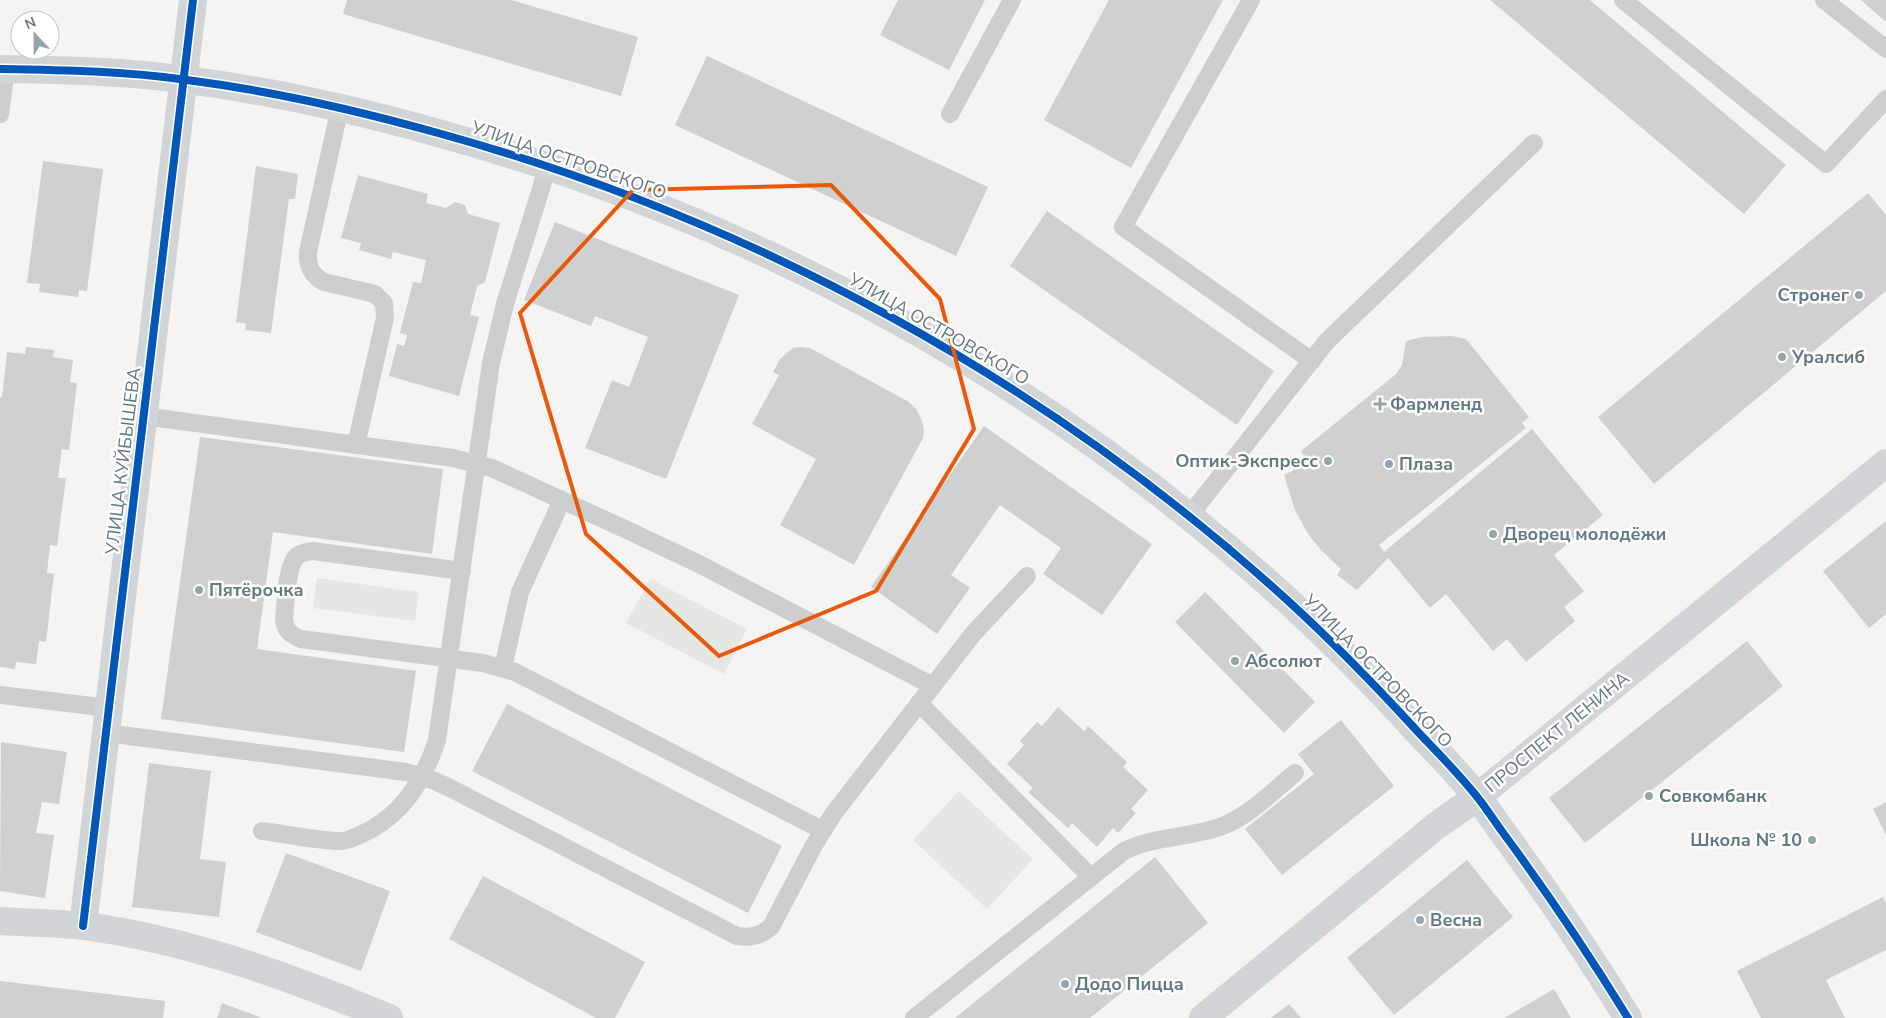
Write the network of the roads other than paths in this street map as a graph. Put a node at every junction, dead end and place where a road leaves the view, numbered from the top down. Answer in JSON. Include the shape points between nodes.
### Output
{"nodes":[{"id":1,"x":193,"y":0,"type":"edge"},
{"id":2,"x":1012,"y":0,"type":"edge"},
{"id":3,"x":1251,"y":0,"type":"edge"},
{"id":4,"x":1623,"y":0,"type":"edge"},
{"id":5,"x":1824,"y":0,"type":"edge"},
{"id":6,"x":1886,"y":49,"type":"edge"},
{"id":7,"x":3,"y":69,"type":"edge"},
{"id":8,"x":183,"y":79,"type":"junction"},
{"id":9,"x":1886,"y":99,"type":"edge"},
{"id":10,"x":340,"y":108,"type":"junction"},
{"id":11,"x":0,"y":114,"type":"edge"},
{"id":12,"x":950,"y":114,"type":"dead end"},
{"id":13,"x":1534,"y":143,"type":"dead end"},
{"id":14,"x":548,"y":166,"type":"junction"},
{"id":15,"x":1312,"y":361,"type":"junction"},
{"id":16,"x":144,"y":416,"type":"junction"},
{"id":17,"x":356,"y":445,"type":"junction"},
{"id":18,"x":1886,"y":462,"type":"edge"},
{"id":19,"x":476,"y":463,"type":"junction"},
{"id":20,"x":562,"y":500,"type":"junction"},
{"id":21,"x":1189,"y":516,"type":"junction"},
{"id":22,"x":462,"y":571,"type":"junction"},
{"id":23,"x":1027,"y":576,"type":"dead end"},
{"id":24,"x":450,"y":658,"type":"junction"},
{"id":25,"x":503,"y":668,"type":"junction"},
{"id":26,"x":933,"y":686,"type":"junction"},
{"id":27,"x":0,"y":695,"type":"edge"},
{"id":28,"x":919,"y":703,"type":"junction"},
{"id":29,"x":108,"y":720,"type":"junction"},
{"id":30,"x":1294,"y":774,"type":"dead end"},
{"id":31,"x":423,"y":777,"type":"junction"},
{"id":32,"x":1477,"y":797,"type":"junction"},
{"id":33,"x":822,"y":830,"type":"junction"},
{"id":34,"x":262,"y":831,"type":"dead end"},
{"id":35,"x":1090,"y":876,"type":"junction"},
{"id":36,"x":0,"y":921,"type":"edge"},
{"id":37,"x":84,"y":926,"type":"junction"},
{"id":38,"x":350,"y":1010,"type":"edge"},
{"id":39,"x":389,"y":1018,"type":"edge"},
{"id":40,"x":914,"y":1018,"type":"edge"},
{"id":41,"x":1203,"y":1018,"type":"edge"},
{"id":42,"x":1628,"y":1018,"type":"edge"}],
"edges":[{"from":1,"to":8,"type":"street","name":"УЛИЦА КУЙБЫШЕВА"},
{"from":2,"to":12,"type":"lane"},
{"from":3,"to":15,"type":"lane","via":[[1123,228]]},
{"from":4,"to":9,"type":"lane","via":[[1826,164]]},
{"from":5,"to":6,"type":"lane"},
{"from":7,"to":8,"type":"street","name":"УЛИЦА ОСТРОВСКОГО","via":[[76,70]]},
{"from":7,"to":11,"type":"lane"},
{"from":8,"to":10,"type":"street","name":"УЛИЦА ОСТРОВСКОГО"},
{"from":8,"to":16,"type":"street","name":"УЛИЦА КУЙБЫШЕВА"},
{"from":10,"to":14,"type":"street","name":"УЛИЦА ОСТРОВСКОГО","via":[[476,143]]},
{"from":10,"to":17,"type":"lane","via":[[307,262],[316,278],[375,294],[384,302],[385,318]]},
{"from":13,"to":15,"type":"lane","via":[[1327,341]]},
{"from":14,"to":19,"type":"lane","via":[[496,338]]},
{"from":14,"to":21,"type":"street","name":"УЛИЦА ОСТРОВСКОГО","via":[[698,222],[809,273],[892,316],[1020,394],[1136,474]]},
{"from":15,"to":21,"type":"lane"},
{"from":16,"to":17,"type":"lane"},
{"from":16,"to":29,"type":"street","name":"УЛИЦА КУЙБЫШЕВА"},
{"from":17,"to":19,"type":"lane"},
{"from":18,"to":32,"type":"street","name":"ПРОСПЕКТ ЛЕНИНА"},
{"from":19,"to":20,"type":"lane"},
{"from":19,"to":22,"type":"lane"},
{"from":20,"to":25,"type":"lane","via":[[520,592]]},
{"from":20,"to":26,"type":"lane","via":[[697,563]]},
{"from":21,"to":32,"type":"street","name":"УЛИЦА ОСТРОВСКОГО","via":[[1315,625]]},
{"from":22,"to":24,"type":"lane"},
{"from":22,"to":24,"type":"lane","via":[[313,551],[298,555],[290,569],[284,619],[293,636]]},
{"from":23,"to":26,"type":"lane","via":[[973,634]]},
{"from":24,"to":25,"type":"lane"},
{"from":24,"to":31,"type":"lane","via":[[437,740]]},
{"from":25,"to":33,"type":"lane"},
{"from":26,"to":28,"type":"lane"},
{"from":27,"to":29,"type":"lane"},
{"from":28,"to":33,"type":"lane"},
{"from":28,"to":35,"type":"lane"},
{"from":29,"to":31,"type":"lane"},
{"from":29,"to":37,"type":"street","name":"УЛИЦА КУЙБЫШЕВА"},
{"from":30,"to":35,"type":"lane","via":[[1222,826],[1134,846]]},
{"from":31,"to":33,"type":"lane","via":[[737,936],[748,938],[771,927]]},
{"from":31,"to":34,"type":"lane","via":[[392,816],[344,841]]},
{"from":32,"to":41,"type":"street","name":"ПРОСПЕКТ ЛЕНИНА","via":[[1436,826]]},
{"from":32,"to":42,"type":"street","name":"УЛИЦА ОСТРОВСКОГО","via":[[1579,940]]},
{"from":35,"to":40,"type":"lane"},
{"from":36,"to":37,"type":"street"},
{"from":37,"to":38,"type":"street","via":[[163,941],[240,962],[317,988]]},
{"from":38,"to":39,"type":"street"}]}
